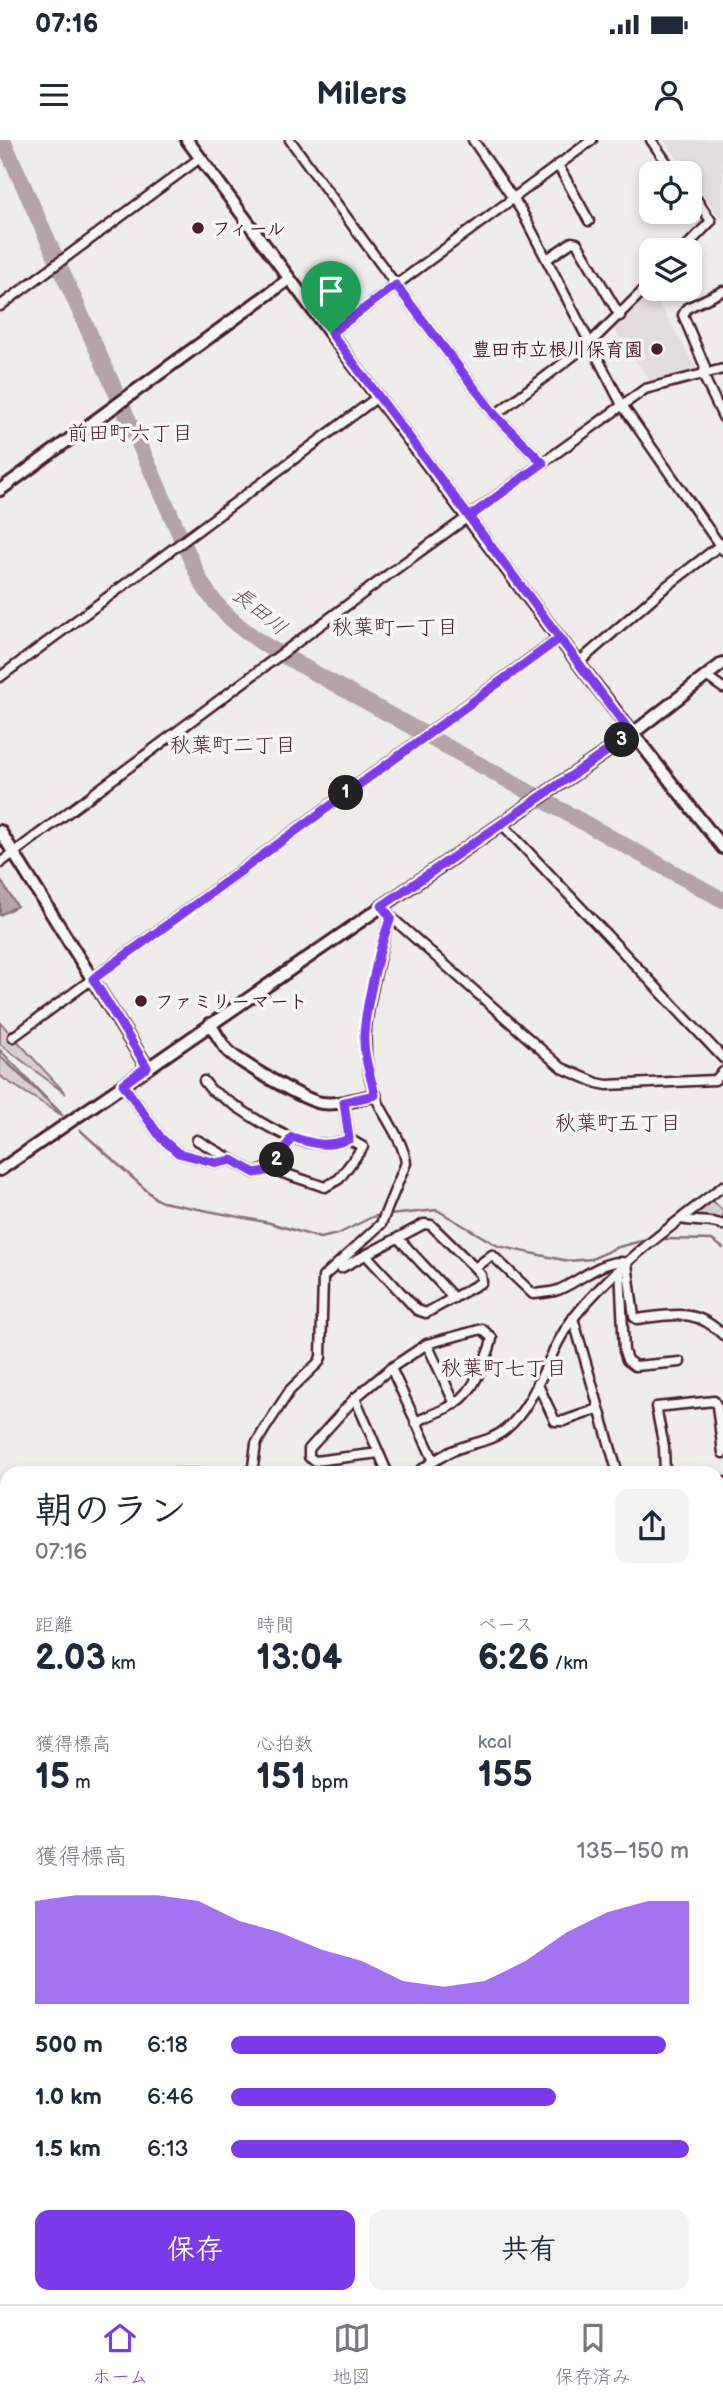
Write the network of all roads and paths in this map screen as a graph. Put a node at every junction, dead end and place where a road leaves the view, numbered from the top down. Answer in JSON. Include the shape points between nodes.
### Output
{"nodes":[{"id":1,"x":187,"y":140,"type":"edge"},
{"id":2,"x":290,"y":140,"type":"edge"},
{"id":3,"x":473,"y":140,"type":"edge"},
{"id":4,"x":592,"y":140,"type":"edge"},
{"id":5,"x":651,"y":140,"type":"edge"},
{"id":6,"x":200,"y":158,"type":"junction"},
{"id":7,"x":666,"y":161,"type":"edge"},
{"id":8,"x":558,"y":165,"type":"junction"},
{"id":9,"x":514,"y":198,"type":"junction"},
{"id":10,"x":702,"y":207,"type":"edge"},
{"id":11,"x":590,"y":222,"type":"dead end"},
{"id":12,"x":694,"y":238,"type":"edge"},
{"id":13,"x":547,"y":259,"type":"junction"},
{"id":14,"x":289,"y":279,"type":"junction"},
{"id":15,"x":396,"y":285,"type":"junction"},
{"id":16,"x":723,"y":291,"type":"edge"},
{"id":17,"x":639,"y":296,"type":"edge"},
{"id":18,"x":0,"y":306,"type":"edge"},
{"id":19,"x":620,"y":316,"type":"junction"},
{"id":20,"x":331,"y":333,"type":"junction"},
{"id":21,"x":590,"y":343,"type":"junction"},
{"id":22,"x":723,"y":369,"type":"edge"},
{"id":23,"x":703,"y":375,"type":"junction"},
{"id":24,"x":379,"y":396,"type":"junction"},
{"id":25,"x":622,"y":405,"type":"junction"},
{"id":26,"x":495,"y":415,"type":"junction"},
{"id":27,"x":723,"y":417,"type":"edge"},
{"id":28,"x":543,"y":463,"type":"junction"},
{"id":29,"x":0,"y":490,"type":"edge"},
{"id":30,"x":469,"y":517,"type":"junction"},
{"id":31,"x":722,"y":546,"type":"edge"},
{"id":32,"x":560,"y":638,"type":"junction"},
{"id":33,"x":578,"y":663,"type":"junction"},
{"id":34,"x":723,"y":663,"type":"edge"},
{"id":35,"x":706,"y":676,"type":"junction"},
{"id":36,"x":0,"y":677,"type":"edge"},
{"id":37,"x":723,"y":688,"type":"edge"},
{"id":38,"x":632,"y":734,"type":"junction"},
{"id":39,"x":500,"y":824,"type":"junction"},
{"id":40,"x":0,"y":831,"type":"edge"},
{"id":41,"x":723,"y":848,"type":"edge"},
{"id":42,"x":14,"y":853,"type":"junction"},
{"id":43,"x":0,"y":863,"type":"edge"},
{"id":44,"x":382,"y":906,"type":"junction"},
{"id":45,"x":391,"y":918,"type":"junction"},
{"id":46,"x":93,"y":979,"type":"junction"},
{"id":47,"x":210,"y":1024,"type":"junction"},
{"id":48,"x":13,"y":1037,"type":"dead end"},
{"id":49,"x":723,"y":1058,"type":"edge"},
{"id":50,"x":147,"y":1067,"type":"junction"},
{"id":51,"x":723,"y":1072,"type":"edge"},
{"id":52,"x":204,"y":1081,"type":"dead end"},
{"id":53,"x":123,"y":1084,"type":"junction"},
{"id":54,"x":375,"y":1095,"type":"junction"},
{"id":55,"x":344,"y":1102,"type":"junction"},
{"id":56,"x":292,"y":1137,"type":"junction"},
{"id":57,"x":349,"y":1139,"type":"junction"},
{"id":58,"x":197,"y":1140,"type":"dead end"},
{"id":59,"x":232,"y":1160,"type":"junction"},
{"id":60,"x":0,"y":1170,"type":"edge"},
{"id":61,"x":272,"y":1170,"type":"junction"},
{"id":62,"x":723,"y":1186,"type":"edge"},
{"id":63,"x":681,"y":1219,"type":"junction"},
{"id":64,"x":723,"y":1225,"type":"edge"},
{"id":65,"x":398,"y":1238,"type":"junction"},
{"id":66,"x":366,"y":1255,"type":"junction"},
{"id":67,"x":623,"y":1266,"type":"junction"},
{"id":68,"x":341,"y":1268,"type":"dead end"},
{"id":69,"x":475,"y":1268,"type":"junction"},
{"id":70,"x":454,"y":1298,"type":"junction"},
{"id":71,"x":573,"y":1318,"type":"junction"},
{"id":72,"x":723,"y":1335,"type":"edge"},
{"id":73,"x":427,"y":1344,"type":"junction"},
{"id":74,"x":680,"y":1362,"type":"dead end"},
{"id":75,"x":391,"y":1368,"type":"junction"},
{"id":76,"x":537,"y":1383,"type":"junction"},
{"id":77,"x":355,"y":1398,"type":"junction"},
{"id":78,"x":454,"y":1404,"type":"junction"},
{"id":79,"x":598,"y":1409,"type":"junction"},
{"id":80,"x":415,"y":1422,"type":"junction"},
{"id":81,"x":379,"y":1453,"type":"junction"},
{"id":82,"x":723,"y":1453,"type":"edge"},
{"id":83,"x":434,"y":1461,"type":"junction"},
{"id":84,"x":253,"y":1466,"type":"edge"},
{"id":85,"x":385,"y":1466,"type":"edge"},
{"id":86,"x":427,"y":1466,"type":"edge"},
{"id":87,"x":616,"y":1466,"type":"edge"},
{"id":88,"x":665,"y":1466,"type":"edge"}],
"edges":[{"from":1,"to":6,"type":"street"},
{"from":2,"to":15,"type":"street"},
{"from":3,"to":9,"type":"street"},
{"from":4,"to":8,"type":"street"},
{"from":5,"to":7,"type":"street"},
{"from":6,"to":14,"type":"street"},
{"from":6,"to":18,"type":"street"},
{"from":8,"to":9,"type":"street"},
{"from":8,"to":11,"type":"street"},
{"from":9,"to":13,"type":"street"},
{"from":9,"to":15,"type":"street"},
{"from":10,"to":12,"type":"street","via":[[711,220]]},
{"from":13,"to":19,"type":"street","via":[[577,243]]},
{"from":13,"to":21,"type":"street"},
{"from":14,"to":20,"type":"street"},
{"from":14,"to":29,"type":"street"},
{"from":15,"to":20,"type":"street"},
{"from":15,"to":26,"type":"street"},
{"from":16,"to":23,"type":"street","via":[[687,307],[683,315],[705,367]]},
{"from":17,"to":19,"type":"street"},
{"from":19,"to":21,"type":"street"},
{"from":20,"to":24,"type":"street"},
{"from":21,"to":25,"type":"street"},
{"from":21,"to":26,"type":"street"},
{"from":22,"to":23,"type":"street"},
{"from":23,"to":25,"type":"street","via":[[645,389]]},
{"from":23,"to":27,"type":"street"},
{"from":24,"to":30,"type":"street"},
{"from":24,"to":36,"type":"street"},
{"from":25,"to":28,"type":"street"},
{"from":25,"to":31,"type":"street"},
{"from":26,"to":28,"type":"street"},
{"from":28,"to":30,"type":"street"},
{"from":30,"to":32,"type":"street"},
{"from":30,"to":42,"type":"street"},
{"from":31,"to":33,"type":"street","via":[[663,589]]},
{"from":32,"to":33,"type":"street"},
{"from":32,"to":46,"type":"street"},
{"from":33,"to":38,"type":"street"},
{"from":34,"to":35,"type":"street"},
{"from":35,"to":37,"type":"street"},
{"from":35,"to":38,"type":"street"},
{"from":38,"to":39,"type":"street"},
{"from":38,"to":41,"type":"street"},
{"from":39,"to":44,"type":"street"},
{"from":39,"to":49,"type":"street"},
{"from":40,"to":42,"type":"street"},
{"from":42,"to":43,"type":"street"},
{"from":42,"to":46,"type":"street"},
{"from":44,"to":45,"type":"street"},
{"from":44,"to":47,"type":"street"},
{"from":45,"to":51,"type":"street","via":[[562,1068],[579,1076],[607,1085],[715,1080]]},
{"from":45,"to":54,"type":"street","via":[[365,1027]]},
{"from":46,"to":48,"type":"street"},
{"from":46,"to":50,"type":"street"},
{"from":47,"to":50,"type":"street"},
{"from":47,"to":55,"type":"street","via":[[239,1061],[297,1094],[324,1103]]},
{"from":50,"to":53,"type":"street"},
{"from":52,"to":56,"type":"street","via":[[211,1090]]},
{"from":53,"to":59,"type":"street","via":[[161,1138],[178,1153],[217,1163]]},
{"from":53,"to":60,"type":"street"},
{"from":54,"to":55,"type":"street"},
{"from":54,"to":84,"type":"street","via":[[405,1156],[404,1170],[378,1228],[323,1276],[319,1363],[290,1390],[264,1430],[256,1444]]},
{"from":55,"to":57,"type":"street"},
{"from":56,"to":57,"type":"street","via":[[314,1145]]},
{"from":56,"to":61,"type":"street"},
{"from":57,"to":61,"type":"street","via":[[363,1147],[339,1179],[325,1187]]},
{"from":58,"to":59,"type":"street"},
{"from":59,"to":61,"type":"street","via":[[255,1173]]},
{"from":62,"to":63,"type":"street"},
{"from":63,"to":64,"type":"street"},
{"from":63,"to":67,"type":"street"},
{"from":65,"to":66,"type":"street"},
{"from":65,"to":69,"type":"street","via":[[431,1225]]},
{"from":65,"to":70,"type":"street"},
{"from":66,"to":68,"type":"street"},
{"from":66,"to":70,"type":"street","via":[[417,1310],[426,1313]]},
{"from":67,"to":69,"type":"street","via":[[619,1261],[557,1290],[533,1294],[492,1255]]},
{"from":67,"to":71,"type":"street"},
{"from":67,"to":72,"type":"street","via":[[636,1318],[689,1314]]},
{"from":67,"to":74,"type":"street","via":[[627,1360],[635,1366]]},
{"from":69,"to":70,"type":"street","via":[[482,1282]]},
{"from":71,"to":76,"type":"street"},
{"from":71,"to":79,"type":"street"},
{"from":73,"to":75,"type":"street"},
{"from":73,"to":78,"type":"street"},
{"from":73,"to":78,"type":"street","via":[[482,1329],[492,1338],[475,1385]]},
{"from":75,"to":77,"type":"street"},
{"from":75,"to":80,"type":"street"},
{"from":76,"to":79,"type":"street","via":[[555,1422]]},
{"from":76,"to":83,"type":"street","via":[[504,1432]]},
{"from":77,"to":81,"type":"street"},
{"from":77,"to":81,"type":"street","via":[[309,1449],[309,1457],[315,1461]]},
{"from":78,"to":80,"type":"street"},
{"from":79,"to":87,"type":"street"},
{"from":80,"to":83,"type":"street"},
{"from":81,"to":85,"type":"street"},
{"from":82,"to":88,"type":"street","via":[[714,1401],[656,1407]]},
{"from":83,"to":86,"type":"street"}]}
